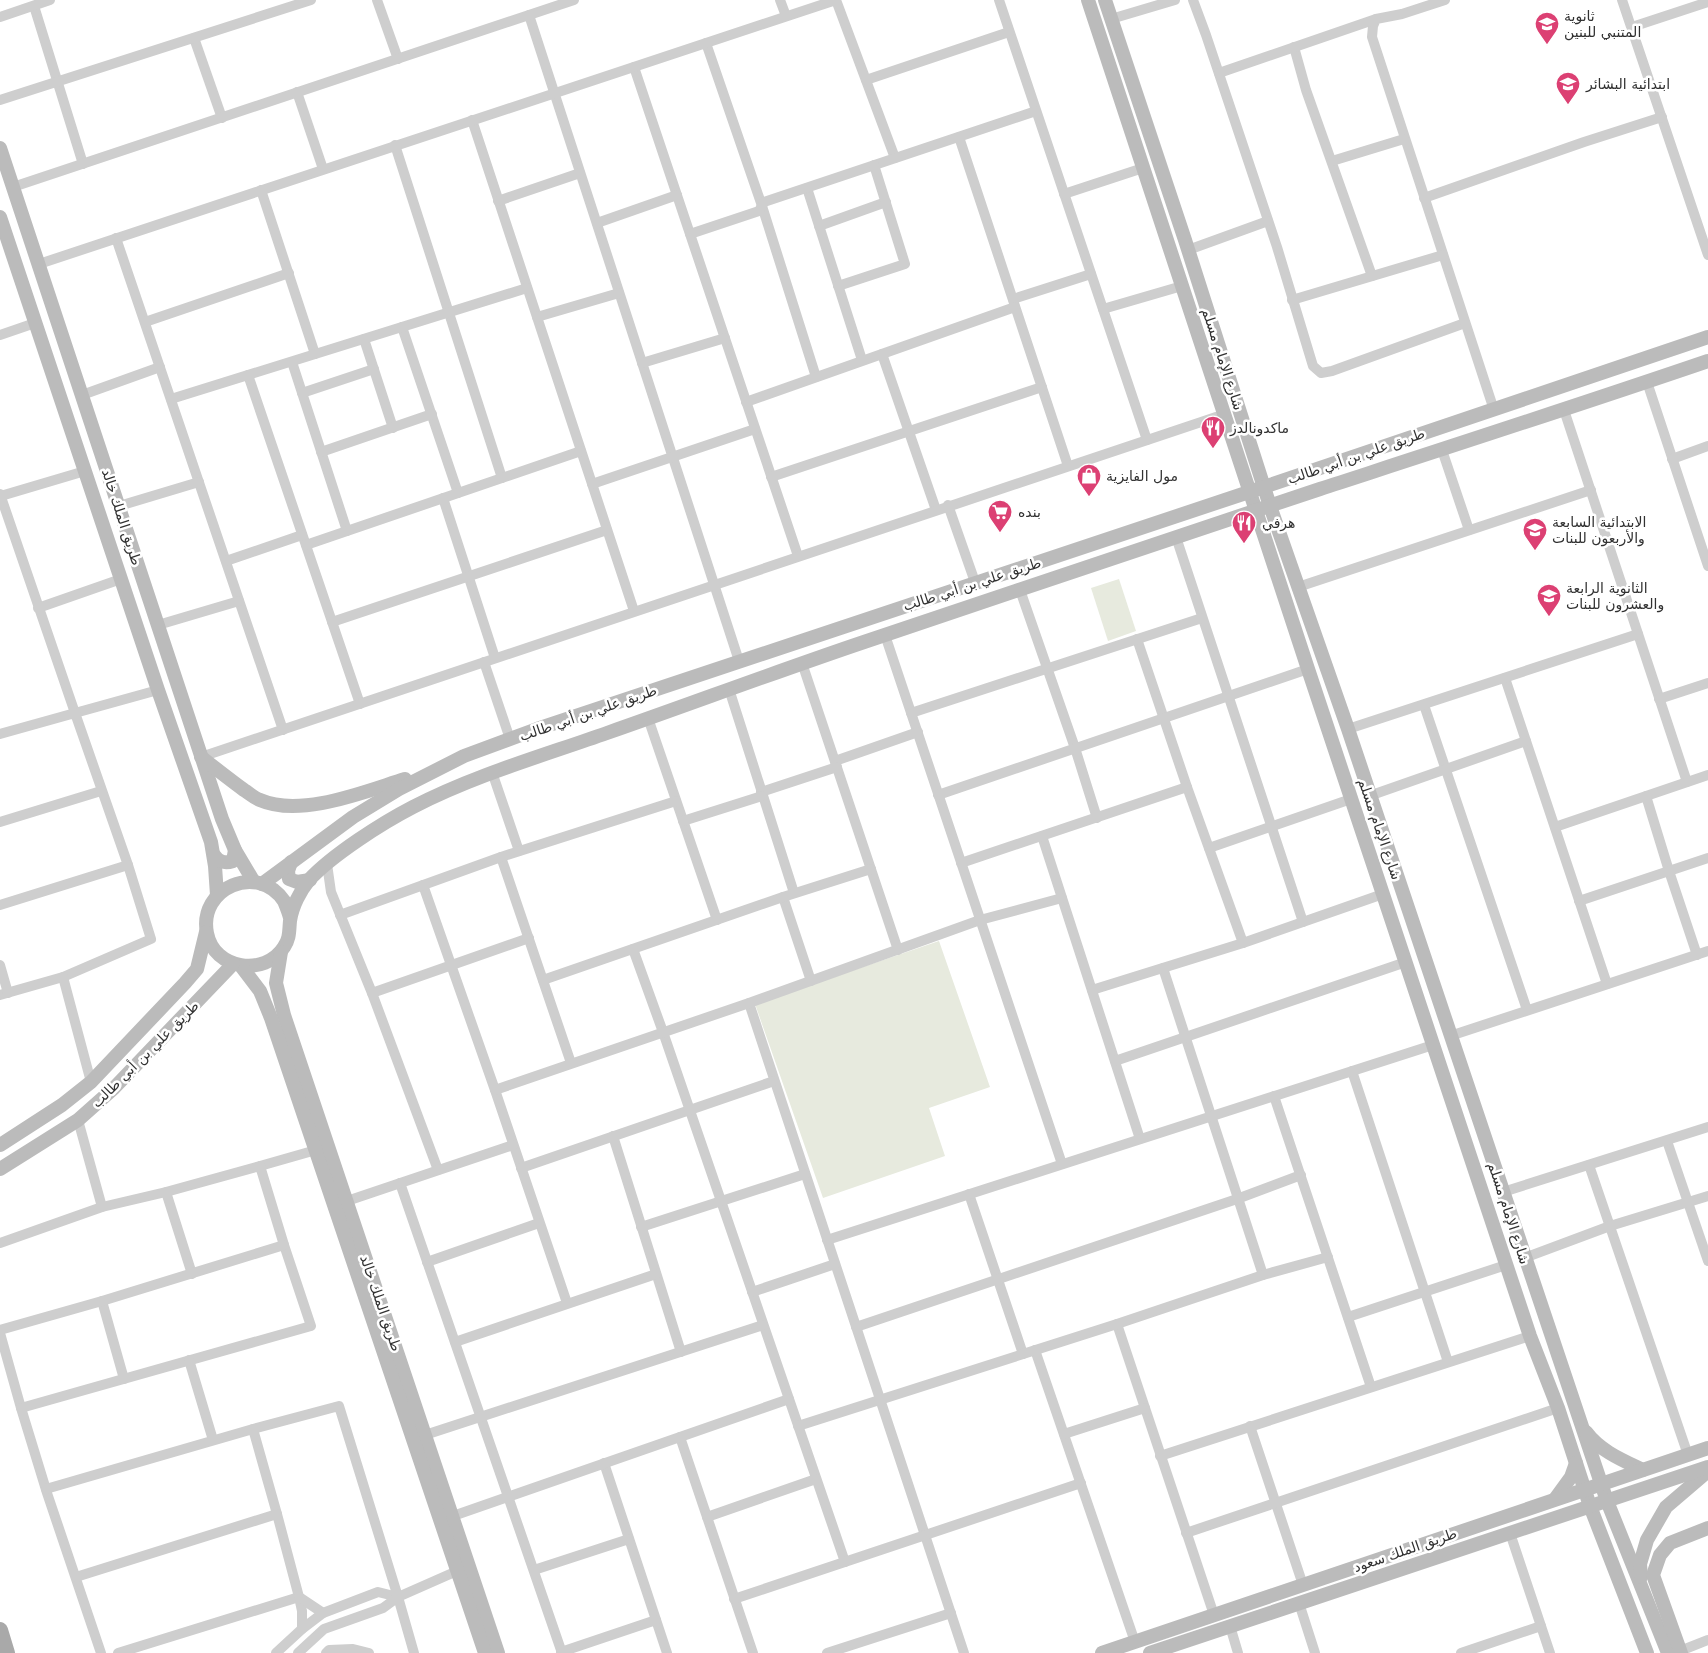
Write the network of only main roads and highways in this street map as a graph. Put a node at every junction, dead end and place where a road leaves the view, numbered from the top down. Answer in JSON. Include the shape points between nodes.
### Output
{"nodes":[{"id":1,"x":1088,"y":0,"type":"edge"},
{"id":2,"x":1104,"y":0,"type":"edge"},
{"id":3,"x":0,"y":148,"type":"edge"},
{"id":4,"x":0,"y":217,"type":"edge"},
{"id":5,"x":1708,"y":337,"type":"edge"},
{"id":6,"x":1708,"y":361,"type":"edge"},
{"id":7,"x":1264,"y":487,"type":"junction"},
{"id":8,"x":1250,"y":491,"type":"junction"},
{"id":9,"x":1270,"y":506,"type":"junction"},
{"id":10,"x":1256,"y":510,"type":"junction"},
{"id":11,"x":201,"y":757,"type":"junction"},
{"id":12,"x":442,"y":767,"type":"junction"},
{"id":13,"x":235,"y":850,"type":"junction"},
{"id":14,"x":214,"y":855,"type":"junction"},
{"id":15,"x":291,"y":862,"type":"junction"},
{"id":16,"x":310,"y":880,"type":"junction"},
{"id":17,"x":258,"y":883,"type":"junction"},
{"id":18,"x":217,"y":895,"type":"junction"},
{"id":19,"x":290,"y":918,"type":"junction"},
{"id":20,"x":206,"y":932,"type":"junction"},
{"id":21,"x":281,"y":952,"type":"junction"},
{"id":22,"x":237,"y":965,"type":"junction"},
{"id":23,"x":276,"y":983,"type":"junction"},
{"id":24,"x":260,"y":991,"type":"junction"},
{"id":25,"x":0,"y":1145,"type":"edge"},
{"id":26,"x":0,"y":1169,"type":"edge"},
{"id":27,"x":1582,"y":1426,"type":"junction"},
{"id":28,"x":1708,"y":1448,"type":"edge"},
{"id":29,"x":1576,"y":1464,"type":"junction"},
{"id":30,"x":1708,"y":1467,"type":"edge"},
{"id":31,"x":1643,"y":1470,"type":"junction"},
{"id":32,"x":1708,"y":1472,"type":"edge"},
{"id":33,"x":1602,"y":1484,"type":"junction"},
{"id":34,"x":1585,"y":1488,"type":"junction"},
{"id":35,"x":1555,"y":1499,"type":"junction"},
{"id":36,"x":1607,"y":1501,"type":"junction"},
{"id":37,"x":1590,"y":1506,"type":"junction"},
{"id":38,"x":1708,"y":1528,"type":"edge"},
{"id":39,"x":1642,"y":1586,"type":"junction"},
{"id":40,"x":0,"y":1630,"type":"edge"},
{"id":41,"x":1677,"y":1652,"type":"edge"},
{"id":42,"x":8,"y":1653,"type":"edge"},
{"id":43,"x":485,"y":1653,"type":"edge"},
{"id":44,"x":498,"y":1653,"type":"edge"},
{"id":45,"x":1102,"y":1653,"type":"edge"},
{"id":46,"x":1150,"y":1653,"type":"edge"},
{"id":47,"x":1647,"y":1653,"type":"edge"}],
"edges":[{"from":1,"to":8,"type":"main road","name":"شارع الإمام مسلم"},
{"from":2,"to":7,"type":"main road","name":"شارع الإمام مسلم"},
{"from":3,"to":11,"type":"main road","name":"طريق الملك خالد"},
{"from":4,"to":14,"type":"main road","name":"طريق الملك خالد"},
{"from":5,"to":7,"type":"main road","name":"طريق علي بن أبي طالب"},
{"from":6,"to":9,"type":"main road","name":"طريق علي بن أبي طالب"},
{"from":7,"to":8,"type":"main road","name":"طريق علي بن أبي طالب"},
{"from":7,"to":9,"type":"main road","name":"شارع الإمام مسلم"},
{"from":8,"to":10,"type":"main road","name":"شارع الإمام مسلم"},
{"from":8,"to":12,"type":"main road","name":"طريق علي بن أبي طالب","via":[[510,739]]},
{"from":9,"to":10,"type":"main road","name":"طريق علي بن أبي طالب"},
{"from":9,"to":27,"type":"main road","name":"شارع الإمام مسلم"},
{"from":10,"to":16,"type":"main road","name":"طريق علي بن أبي طالب","via":[[802,663],[456,786],[409,809],[362,839]]},
{"from":10,"to":29,"type":"main road","name":"شارع الإمام مسلم","via":[[1506,1265]]},
{"from":11,"to":12,"type":"main road","via":[[259,800],[280,805],[334,801]]},
{"from":11,"to":13,"type":"main road","name":"طريق الملك خالد"},
{"from":12,"to":15,"type":"main road","name":"طريق علي بن أبي طالب","via":[[398,789]]},
{"from":13,"to":14,"type":"main road","via":[[232,862],[221,862]]},
{"from":13,"to":17,"type":"main road","name":"طريق الملك خالد"},
{"from":14,"to":18,"type":"main road","name":"طريق الملك خالد"},
{"from":15,"to":16,"type":"main road","via":[[289,879],[297,882]]},
{"from":15,"to":17,"type":"main road","name":"طريق علي بن أبي طالب"},
{"from":16,"to":19,"type":"main road","name":"طريق علي بن أبي طالب"},
{"from":17,"to":18,"type":"main road","via":[[241,882]]},
{"from":17,"to":19,"type":"main road","via":[[275,892],[285,903]]},
{"from":18,"to":20,"type":"main road","via":[[206,918]]},
{"from":19,"to":21,"type":"main road","via":[[289,936]]},
{"from":20,"to":22,"type":"main road","via":[[215,951]]},
{"from":20,"to":25,"type":"main road","name":"طريق علي بن أبي طالب","via":[[197,969],[91,1082]]},
{"from":21,"to":22,"type":"main road","via":[[256,966]]},
{"from":21,"to":23,"type":"main road","name":"طريق الملك خالد"},
{"from":22,"to":24,"type":"main road","name":"طريق الملك خالد"},
{"from":22,"to":26,"type":"main road","name":"طريق علي بن أبي طالب","via":[[78,1120]]},
{"from":23,"to":24,"type":"main road","via":[[263,981]]},
{"from":23,"to":44,"type":"main road","name":"طريق الملك خالد"},
{"from":24,"to":43,"type":"main road","name":"طريق الملك خالد"},
{"from":27,"to":31,"type":"main road","via":[[1593,1442]]},
{"from":27,"to":33,"type":"main road","name":"شارع الإمام مسلم"},
{"from":28,"to":31,"type":"main road","name":"طريق الملك سعود"},
{"from":29,"to":34,"type":"main road","name":"شارع الإمام مسلم"},
{"from":29,"to":35,"type":"main road"},
{"from":30,"to":36,"type":"main road","name":"طريق الملك سعود"},
{"from":31,"to":33,"type":"main road","name":"طريق الملك سعود"},
{"from":32,"to":39,"type":"main road","via":[[1666,1507],[1647,1540],[1640,1564]]},
{"from":33,"to":34,"type":"main road","name":"طريق الملك سعود"},
{"from":33,"to":36,"type":"main road","name":"شارع الإمام مسلم"},
{"from":34,"to":35,"type":"main road","name":"طريق الملك سعود"},
{"from":34,"to":37,"type":"main road","name":"شارع الإمام مسلم"},
{"from":35,"to":45,"type":"main road","name":"طريق الملك سعود"},
{"from":36,"to":37,"type":"main road","name":"طريق الملك سعود"},
{"from":36,"to":39,"type":"main road","name":"شارع الإمام مسلم"},
{"from":37,"to":46,"type":"main road","name":"طريق الملك سعود"},
{"from":37,"to":47,"type":"main road","name":"شارع الإمام مسلم"},
{"from":38,"to":41,"type":"main road","via":[[1670,1543],[1660,1555],[1653,1575]]},
{"from":39,"to":41,"type":"main road","name":"شارع الإمام مسلم"},
{"from":40,"to":42,"type":"main road"}]}
